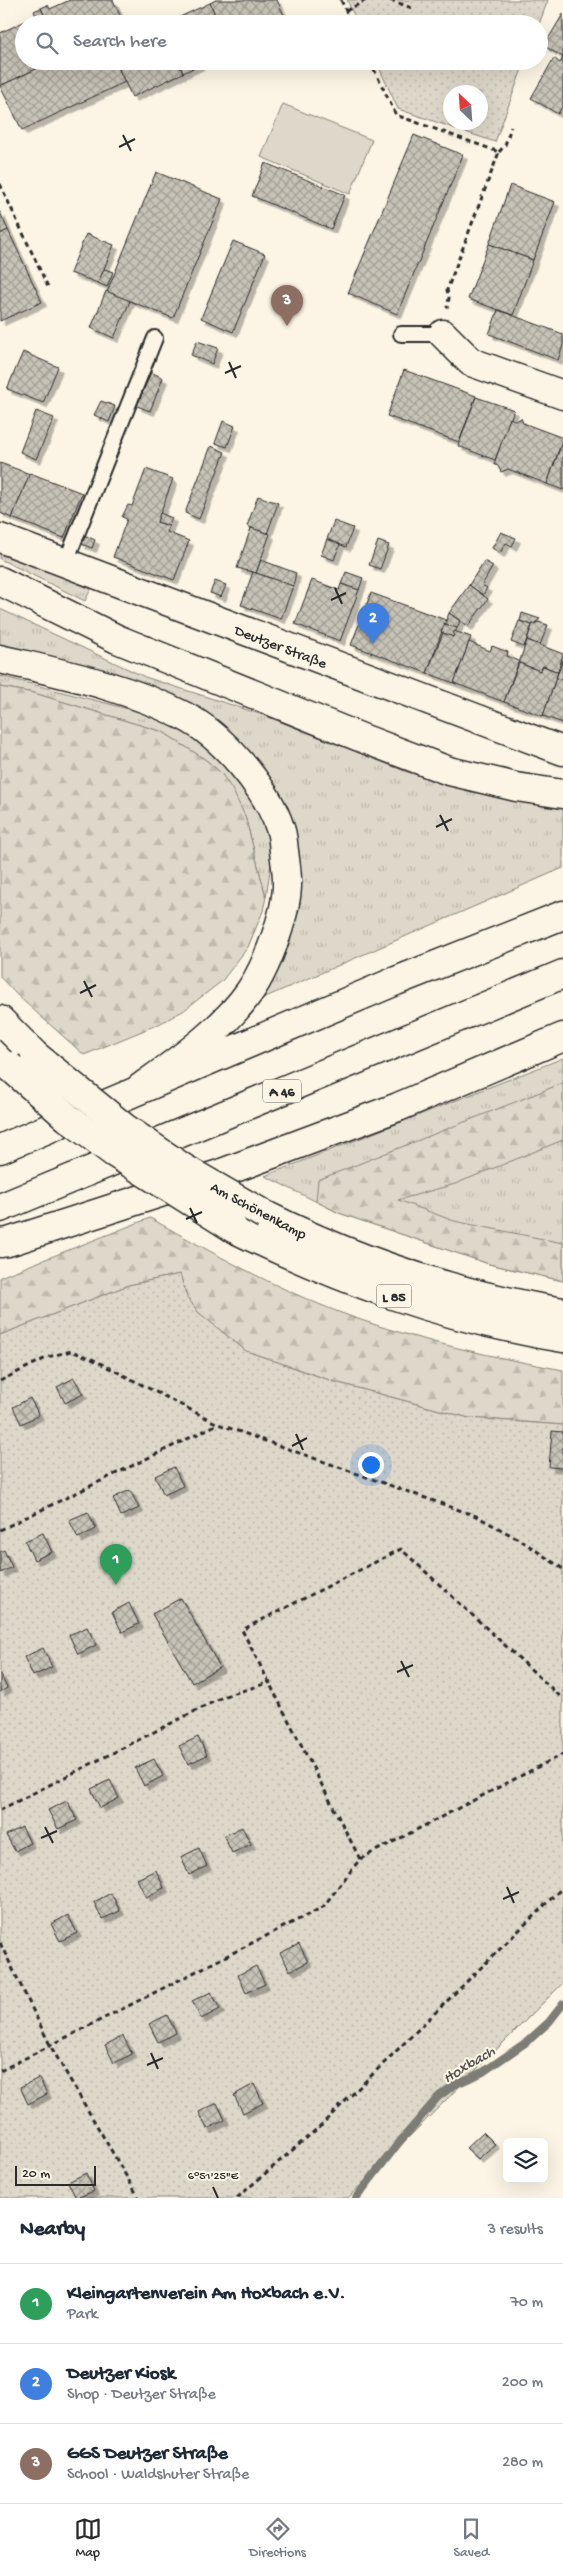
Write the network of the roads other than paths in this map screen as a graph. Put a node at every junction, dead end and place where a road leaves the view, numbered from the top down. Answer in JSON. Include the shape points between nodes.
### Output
{"nodes":[{"id":1,"x":401,"y":334,"type":"dead end"},
{"id":2,"x":442,"y":334,"type":"joint"},
{"id":3,"x":155,"y":338,"type":"dead end"},
{"id":4,"x":563,"y":395,"type":"edge"},
{"id":5,"x":0,"y":538,"type":"edge"},
{"id":6,"x":65,"y":564,"type":"junction"},
{"id":7,"x":0,"y":581,"type":"edge"},
{"id":8,"x":3,"y":661,"type":"edge"},
{"id":9,"x":563,"y":751,"type":"edge"},
{"id":10,"x":563,"y":794,"type":"edge"},
{"id":11,"x":563,"y":915,"type":"edge"},
{"id":12,"x":563,"y":974,"type":"edge"},
{"id":13,"x":0,"y":1020,"type":"edge"},
{"id":14,"x":563,"y":1037,"type":"edge"},
{"id":15,"x":4,"y":1062,"type":"edge"},
{"id":16,"x":140,"y":1088,"type":"junction"},
{"id":17,"x":0,"y":1149,"type":"edge"},
{"id":18,"x":0,"y":1208,"type":"edge"},
{"id":19,"x":0,"y":1242,"type":"edge"},
{"id":20,"x":563,"y":1312,"type":"edge"},
{"id":21,"x":563,"y":1338,"type":"edge"}],
"edges":[{"from":1,"to":2,"type":"lane"},
{"from":2,"to":4,"type":"main road","via":[[471,362]]},
{"from":3,"to":6,"type":"lane"},
{"from":5,"to":6,"type":"main road","name":"Deutzer Straße"},
{"from":6,"to":9,"type":"main road","name":"Deutzer Straße"},
{"from":7,"to":10,"type":"main road","via":[[117,639],[449,771]]},
{"from":8,"to":16,"type":"main road","via":[[127,690],[185,716],[228,749],[261,789],[281,829],[288,882],[278,929],[264,967],[228,1017]]},
{"from":11,"to":16,"type":"main road"},
{"from":12,"to":18,"type":"main road","number":"A 46"},
{"from":13,"to":20,"type":"main road","name":"Am Schönenkamp","number":"L 85","bridge":true,"via":[[35,1055],[133,1133],[186,1169],[265,1215],[394,1270],[441,1285]]},
{"from":14,"to":19,"type":"main road","via":[[398,1107],[219,1174]]},
{"from":15,"to":21,"type":"main road","name":"Am Schönenkamp","number":"L 85","bridge":true,"via":[[114,1153],[233,1228],[360,1285],[512,1330]]},
{"from":16,"to":17,"type":"main road"}]}
